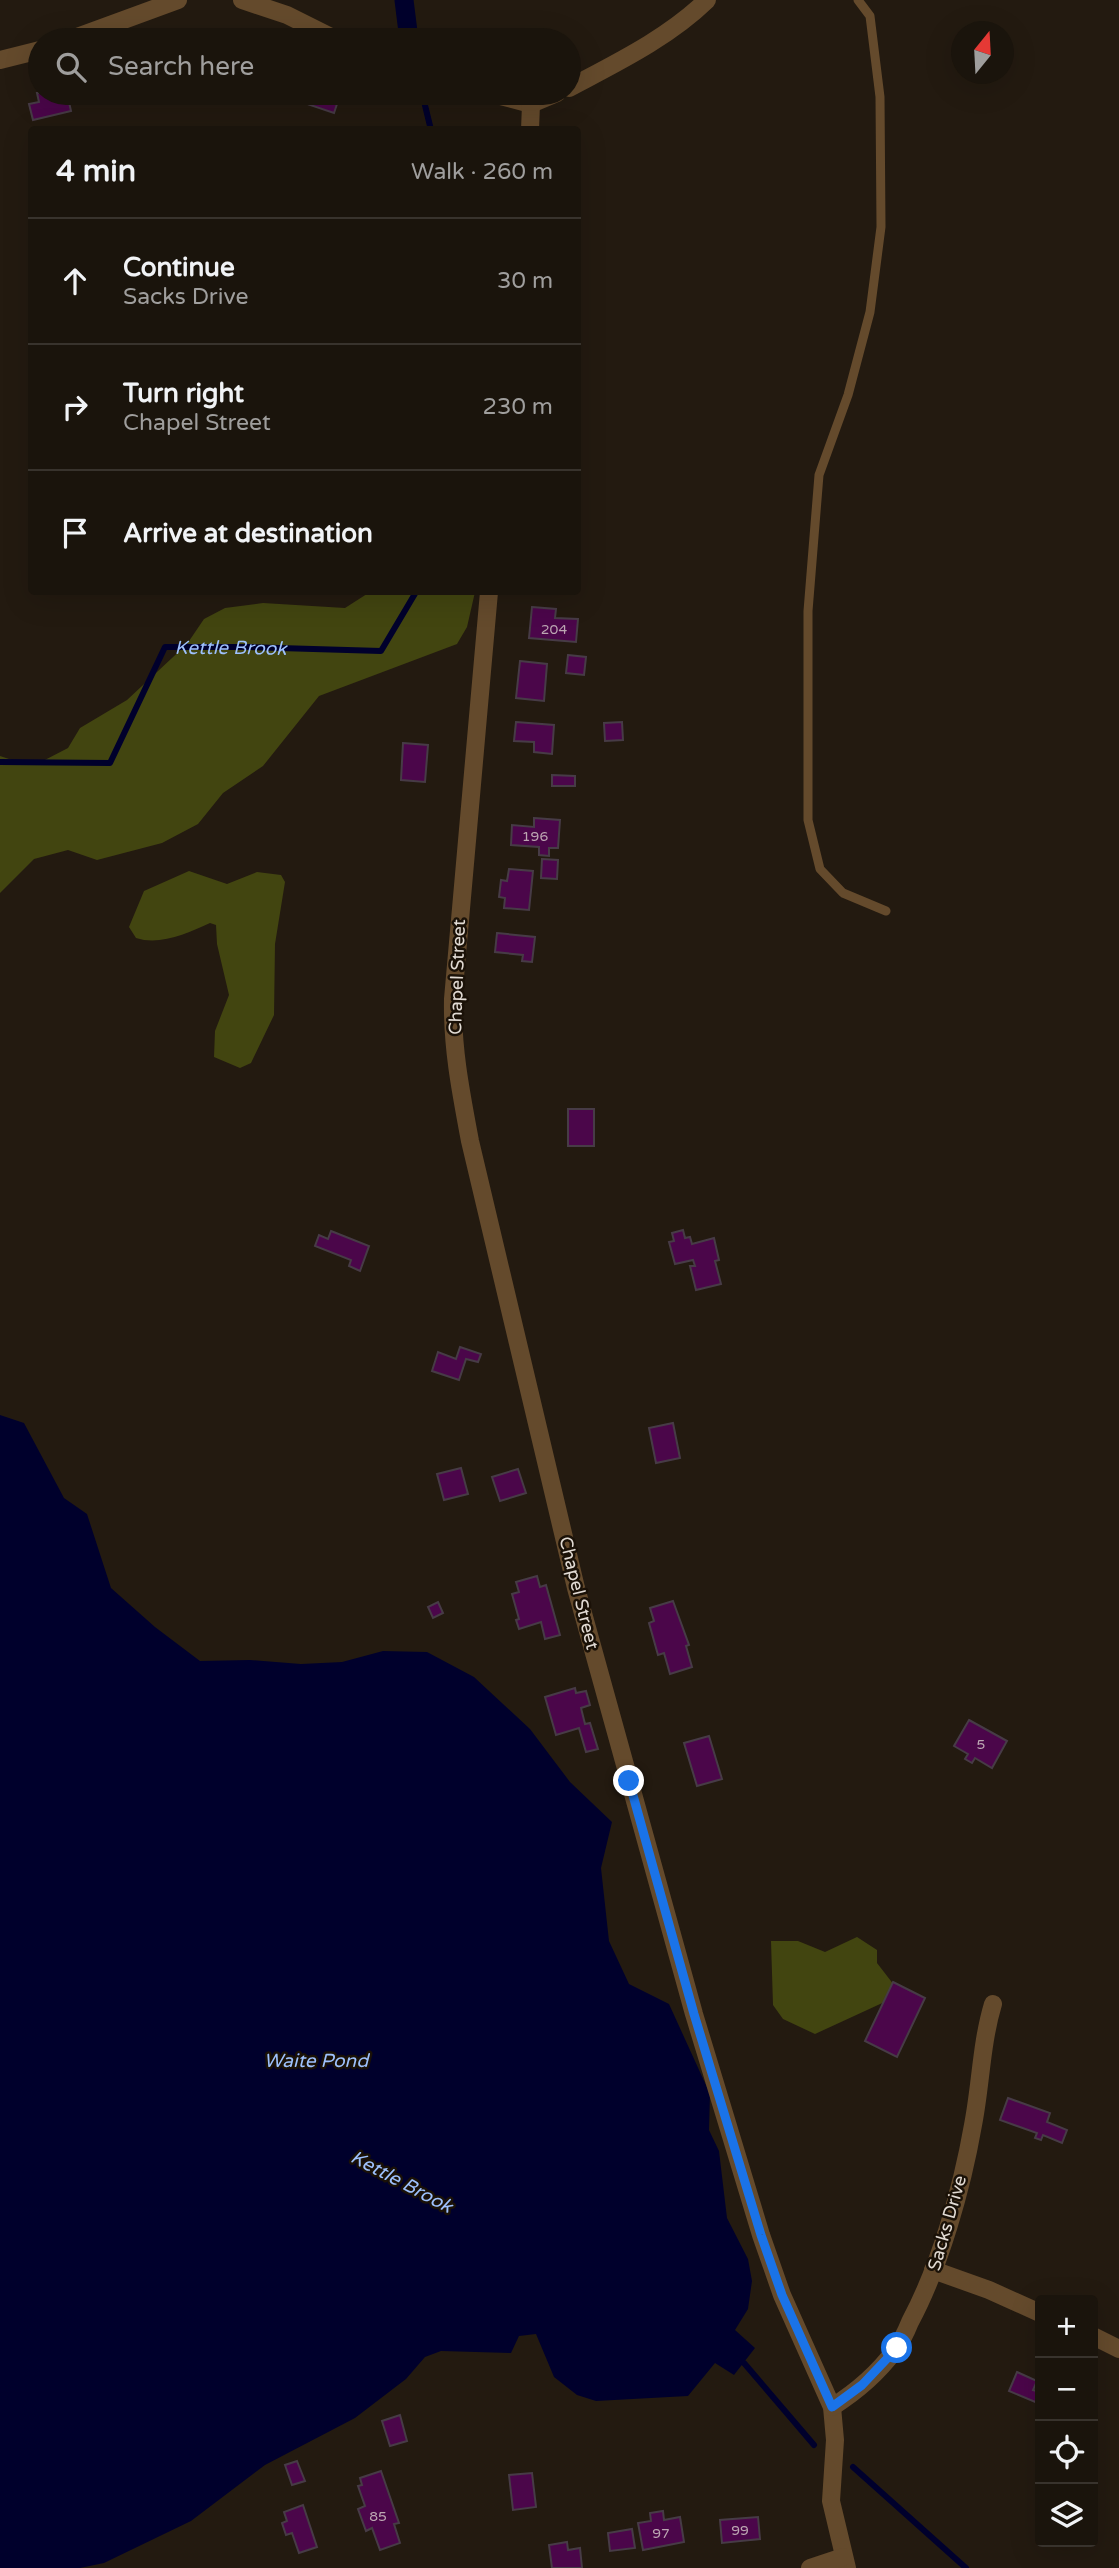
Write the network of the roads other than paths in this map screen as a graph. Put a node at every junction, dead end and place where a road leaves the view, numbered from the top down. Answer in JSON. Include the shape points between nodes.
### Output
{"nodes":[{"id":1,"x":178,"y":0,"type":"edge"},
{"id":2,"x":242,"y":0,"type":"edge"},
{"id":3,"x":707,"y":0,"type":"edge"},
{"id":4,"x":858,"y":0,"type":"edge"},
{"id":5,"x":102,"y":28,"type":"edge"},
{"id":6,"x":313,"y":28,"type":"edge"},
{"id":7,"x":28,"y":53,"type":"edge"},
{"id":8,"x":0,"y":60,"type":"edge"},
{"id":9,"x":581,"y":81,"type":"edge"},
{"id":10,"x":531,"y":105,"type":"edge"},
{"id":11,"x":530,"y":126,"type":"edge"},
{"id":12,"x":489,"y":595,"type":"edge"},
{"id":13,"x":886,"y":911,"type":"dead end"},
{"id":14,"x":993,"y":2004,"type":"dead end"},
{"id":15,"x":933,"y":2270,"type":"junction"},
{"id":16,"x":1035,"y":2311,"type":"edge"},
{"id":17,"x":1098,"y":2338,"type":"edge"},
{"id":18,"x":1119,"y":2349,"type":"edge"},
{"id":19,"x":832,"y":2407,"type":"junction"},
{"id":20,"x":845,"y":2562,"type":"edge"},
{"id":21,"x":810,"y":2568,"type":"edge"}],
"edges":[{"from":1,"to":5,"type":"street"},
{"from":2,"to":6,"type":"street"},
{"from":3,"to":9,"type":"street","via":[[673,28]]},
{"from":4,"to":13,"type":"lane","via":[[870,16],[880,97],[881,227],[870,312],[848,395],[819,475],[808,611],[808,820],[820,869],[843,893]]},
{"from":7,"to":8,"type":"street"},
{"from":10,"to":11,"type":"street"},
{"from":12,"to":19,"type":"street","name":"Chapel Street","via":[[453,999],[458,1076],[576,1588],[694,2014],[782,2295]]},
{"from":14,"to":15,"type":"street","name":"Sacks Drive","via":[[984,2035],[973,2125]]},
{"from":15,"to":16,"type":"street"},
{"from":15,"to":19,"type":"street","name":"Sacks Drive","via":[[897,2348],[862,2385]]},
{"from":17,"to":18,"type":"street"},
{"from":19,"to":20,"type":"street","name":"Chapel Street","via":[[831,2501]]},
{"from":20,"to":21,"type":"street"}]}
